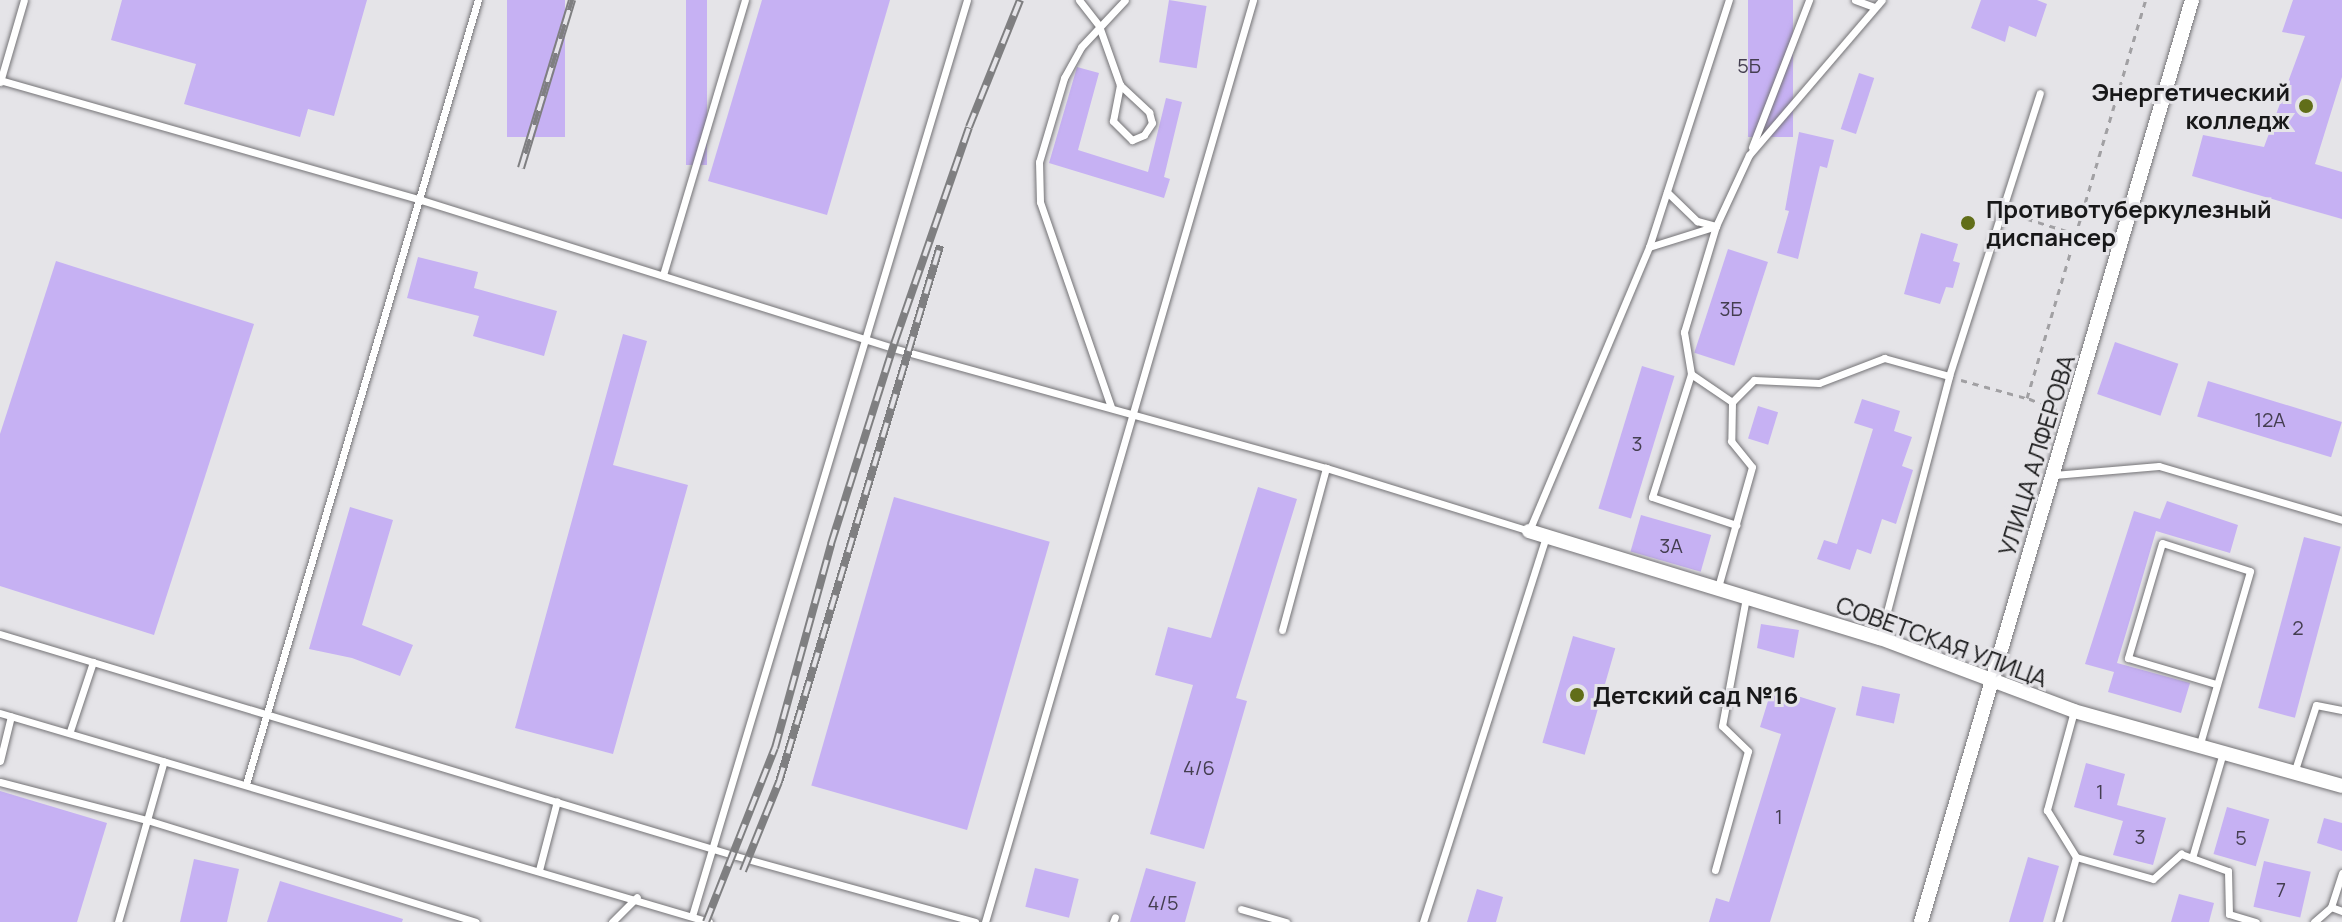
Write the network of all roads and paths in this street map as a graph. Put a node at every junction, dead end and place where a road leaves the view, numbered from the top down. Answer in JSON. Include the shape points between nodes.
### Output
{"nodes":[{"id":1,"x":24,"y":0,"type":"edge"},
{"id":2,"x":478,"y":0,"type":"edge"},
{"id":3,"x":745,"y":0,"type":"edge"},
{"id":4,"x":967,"y":0,"type":"edge"},
{"id":5,"x":1079,"y":0,"type":"edge"},
{"id":6,"x":1125,"y":0,"type":"edge"},
{"id":7,"x":1253,"y":0,"type":"edge"},
{"id":8,"x":1729,"y":0,"type":"edge"},
{"id":9,"x":1809,"y":0,"type":"edge"},
{"id":10,"x":1855,"y":0,"type":"edge"},
{"id":11,"x":1882,"y":0,"type":"edge"},
{"id":12,"x":2146,"y":0,"type":"edge"},
{"id":13,"x":2192,"y":0,"type":"edge"},
{"id":14,"x":1874,"y":7,"type":"junction"},
{"id":15,"x":1099,"y":26,"type":"junction"},
{"id":16,"x":0,"y":80,"type":"edge"},
{"id":17,"x":1120,"y":85,"type":"junction"},
{"id":18,"x":2040,"y":93,"type":"dead end"},
{"id":19,"x":1749,"y":155,"type":"junction"},
{"id":20,"x":1667,"y":192,"type":"junction"},
{"id":21,"x":421,"y":200,"type":"junction"},
{"id":22,"x":2002,"y":211,"type":"junction"},
{"id":23,"x":1716,"y":226,"type":"junction"},
{"id":24,"x":2076,"y":234,"type":"junction"},
{"id":25,"x":1649,"y":247,"type":"junction"},
{"id":26,"x":663,"y":275,"type":"junction"},
{"id":27,"x":868,"y":339,"type":"junction"},
{"id":28,"x":1691,"y":374,"type":"junction"},
{"id":29,"x":1949,"y":376,"type":"junction"},
{"id":30,"x":2027,"y":398,"type":"junction"},
{"id":31,"x":1732,"y":402,"type":"junction"},
{"id":32,"x":1111,"y":407,"type":"junction"},
{"id":33,"x":1134,"y":413,"type":"junction"},
{"id":34,"x":2072,"y":415,"type":"junction"},
{"id":35,"x":1326,"y":468,"type":"junction"},
{"id":36,"x":2054,"y":475,"type":"junction"},
{"id":37,"x":2342,"y":520,"type":"edge"},
{"id":38,"x":1736,"y":525,"type":"junction"},
{"id":39,"x":1529,"y":531,"type":"junction"},
{"id":40,"x":1546,"y":537,"type":"junction"},
{"id":41,"x":1717,"y":589,"type":"junction"},
{"id":42,"x":1746,"y":598,"type":"junction"},
{"id":43,"x":1282,"y":630,"type":"dead end"},
{"id":44,"x":0,"y":634,"type":"edge"},
{"id":45,"x":1880,"y":638,"type":"junction"},
{"id":46,"x":93,"y":662,"type":"junction"},
{"id":47,"x":1990,"y":682,"type":"junction"},
{"id":48,"x":2216,"y":684,"type":"junction"},
{"id":49,"x":2342,"y":710,"type":"edge"},
{"id":50,"x":2074,"y":711,"type":"junction"},
{"id":51,"x":0,"y":713,"type":"edge"},
{"id":52,"x":11,"y":716,"type":"junction"},
{"id":53,"x":266,"y":717,"type":"junction"},
{"id":54,"x":70,"y":731,"type":"junction"},
{"id":55,"x":2199,"y":747,"type":"junction"},
{"id":56,"x":2223,"y":753,"type":"junction"},
{"id":57,"x":0,"y":761,"type":"edge"},
{"id":58,"x":164,"y":761,"type":"junction"},
{"id":59,"x":2294,"y":773,"type":"junction"},
{"id":60,"x":0,"y":782,"type":"edge"},
{"id":61,"x":246,"y":784,"type":"junction"},
{"id":62,"x":2342,"y":786,"type":"edge"},
{"id":63,"x":557,"y":801,"type":"junction"},
{"id":64,"x":147,"y":820,"type":"junction"},
{"id":65,"x":712,"y":848,"type":"junction"},
{"id":66,"x":2076,"y":857,"type":"junction"},
{"id":67,"x":2192,"y":858,"type":"junction"},
{"id":68,"x":539,"y":870,"type":"junction"},
{"id":69,"x":1715,"y":870,"type":"dead end"},
{"id":70,"x":2342,"y":873,"type":"edge"},
{"id":71,"x":637,"y":897,"type":"junction"},
{"id":72,"x":2331,"y":907,"type":"junction"},
{"id":73,"x":1241,"y":909,"type":"dead end"},
{"id":74,"x":2342,"y":911,"type":"edge"},
{"id":75,"x":692,"y":916,"type":"junction"},
{"id":76,"x":2228,"y":918,"type":"edge"},
{"id":77,"x":118,"y":922,"type":"edge"},
{"id":78,"x":476,"y":922,"type":"edge"},
{"id":79,"x":612,"y":922,"type":"edge"},
{"id":80,"x":709,"y":922,"type":"edge"},
{"id":81,"x":975,"y":922,"type":"edge"},
{"id":82,"x":985,"y":922,"type":"edge"},
{"id":83,"x":1286,"y":922,"type":"edge"},
{"id":84,"x":1423,"y":922,"type":"edge"},
{"id":85,"x":1921,"y":922,"type":"edge"},
{"id":86,"x":2058,"y":922,"type":"edge"},
{"id":87,"x":2256,"y":922,"type":"edge"},
{"id":88,"x":2314,"y":922,"type":"edge"}],
"edges":[{"from":1,"to":16,"type":"lane"},
{"from":2,"to":21,"type":"lane"},
{"from":3,"to":26,"type":"lane"},
{"from":4,"to":27,"type":"lane"},
{"from":5,"to":15,"type":"lane"},
{"from":6,"to":15,"type":"lane"},
{"from":7,"to":33,"type":"lane"},
{"from":8,"to":20,"type":"lane"},
{"from":9,"to":19,"type":"lane"},
{"from":10,"to":14,"type":"lane"},
{"from":11,"to":14,"type":"lane"},
{"from":12,"to":24,"type":"path"},
{"from":13,"to":34,"type":"street","name":"УЛИЦА АЛФЕРОВА"},
{"from":14,"to":19,"type":"lane"},
{"from":15,"to":17,"type":"lane"},
{"from":15,"to":32,"type":"lane","via":[[1064,78],[1039,162],[1040,202]]},
{"from":16,"to":21,"type":"lane"},
{"from":17,"to":17,"type":"lane","via":[[1149,112],[1152,123],[1132,140],[1113,121]]},
{"from":18,"to":22,"type":"lane"},
{"from":19,"to":23,"type":"lane"},
{"from":20,"to":23,"type":"lane","via":[[1697,221]]},
{"from":20,"to":25,"type":"lane"},
{"from":21,"to":26,"type":"lane"},
{"from":21,"to":53,"type":"lane"},
{"from":22,"to":24,"type":"path"},
{"from":22,"to":29,"type":"lane"},
{"from":23,"to":25,"type":"lane"},
{"from":23,"to":28,"type":"lane","via":[[1684,332]]},
{"from":24,"to":30,"type":"path"},
{"from":25,"to":39,"type":"lane"},
{"from":26,"to":27,"type":"lane"},
{"from":27,"to":32,"type":"lane"},
{"from":27,"to":65,"type":"lane"},
{"from":28,"to":31,"type":"lane"},
{"from":28,"to":38,"type":"lane","via":[[1652,497]]},
{"from":29,"to":30,"type":"path"},
{"from":29,"to":31,"type":"lane","via":[[1884,358],[1819,383],[1754,380]]},
{"from":29,"to":45,"type":"lane"},
{"from":30,"to":34,"type":"path"},
{"from":31,"to":38,"type":"lane","via":[[1731,441],[1752,467]]},
{"from":32,"to":33,"type":"lane"},
{"from":33,"to":35,"type":"lane"},
{"from":33,"to":82,"type":"lane"},
{"from":34,"to":36,"type":"street","name":"УЛИЦА АЛФЕРОВА"},
{"from":35,"to":39,"type":"lane"},
{"from":35,"to":43,"type":"lane"},
{"from":36,"to":37,"type":"lane","via":[[2159,466]]},
{"from":36,"to":47,"type":"street","name":"УЛИЦА АЛФЕРОВА"},
{"from":38,"to":41,"type":"lane"},
{"from":39,"to":40,"type":"street","name":"СОВЕТСКАЯ УЛИЦА"},
{"from":40,"to":41,"type":"street","name":"СОВЕТСКАЯ УЛИЦА"},
{"from":40,"to":84,"type":"lane"},
{"from":41,"to":42,"type":"street","name":"СОВЕТСКАЯ УЛИЦА"},
{"from":42,"to":45,"type":"street","name":"СОВЕТСКАЯ УЛИЦА"},
{"from":42,"to":69,"type":"lane","via":[[1722,726],[1748,751]]},
{"from":44,"to":46,"type":"lane"},
{"from":45,"to":47,"type":"street","name":"СОВЕТСКАЯ УЛИЦА"},
{"from":46,"to":53,"type":"lane"},
{"from":46,"to":54,"type":"lane"},
{"from":47,"to":50,"type":"street","name":"СОВЕТСКАЯ УЛИЦА"},
{"from":47,"to":85,"type":"street","name":"УЛИЦА АЛФЕРОВА"},
{"from":48,"to":48,"type":"lane","via":[[2250,571],[2162,543],[2128,658]]},
{"from":48,"to":55,"type":"lane"},
{"from":49,"to":59,"type":"lane","via":[[2316,705]]},
{"from":50,"to":55,"type":"street","name":"СОВЕТСКАЯ УЛИЦА"},
{"from":50,"to":66,"type":"lane","via":[[2047,810]]},
{"from":51,"to":52,"type":"lane"},
{"from":52,"to":54,"type":"lane"},
{"from":52,"to":57,"type":"lane"},
{"from":53,"to":61,"type":"lane"},
{"from":53,"to":63,"type":"lane"},
{"from":54,"to":58,"type":"lane"},
{"from":55,"to":56,"type":"street","name":"СОВЕТСКАЯ УЛИЦА"},
{"from":56,"to":59,"type":"street","name":"СОВЕТСКАЯ УЛИЦА"},
{"from":56,"to":67,"type":"lane"},
{"from":58,"to":61,"type":"lane"},
{"from":58,"to":64,"type":"lane"},
{"from":59,"to":62,"type":"street","name":"СОВЕТСКАЯ УЛИЦА"},
{"from":60,"to":64,"type":"lane"},
{"from":61,"to":68,"type":"lane"},
{"from":63,"to":65,"type":"lane"},
{"from":63,"to":68,"type":"lane"},
{"from":64,"to":77,"type":"lane"},
{"from":64,"to":78,"type":"lane"},
{"from":65,"to":75,"type":"lane"},
{"from":65,"to":81,"type":"lane"},
{"from":66,"to":67,"type":"lane","via":[[2153,879],[2181,854]]},
{"from":66,"to":86,"type":"lane"},
{"from":67,"to":76,"type":"lane","via":[[2228,871]]},
{"from":68,"to":71,"type":"lane"},
{"from":70,"to":72,"type":"lane"},
{"from":71,"to":75,"type":"lane"},
{"from":71,"to":79,"type":"lane"},
{"from":72,"to":74,"type":"lane"},
{"from":72,"to":88,"type":"lane"},
{"from":73,"to":83,"type":"lane"},
{"from":75,"to":80,"type":"lane"},
{"from":76,"to":87,"type":"lane"}]}
